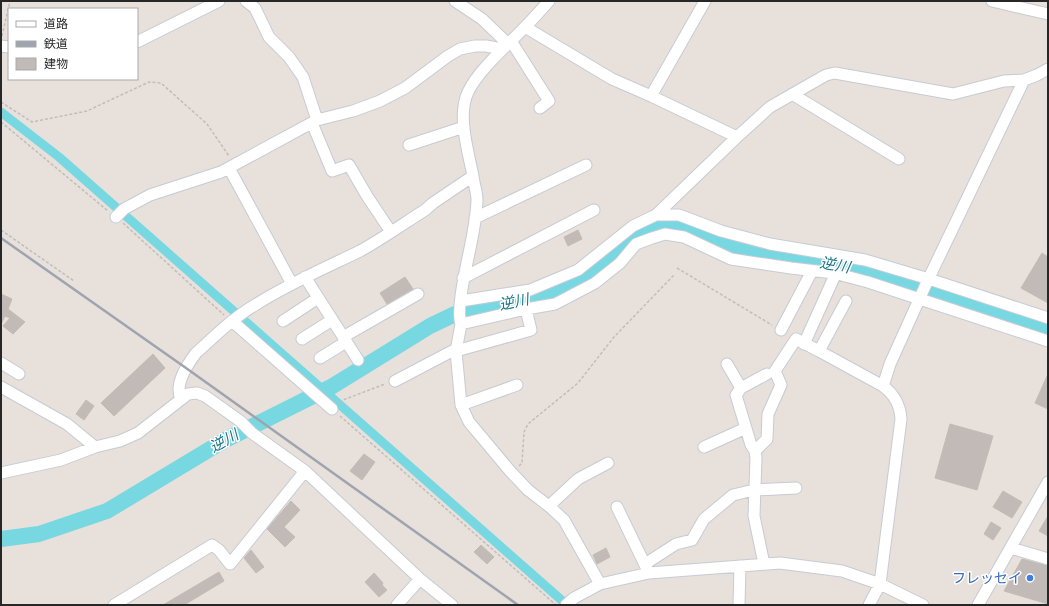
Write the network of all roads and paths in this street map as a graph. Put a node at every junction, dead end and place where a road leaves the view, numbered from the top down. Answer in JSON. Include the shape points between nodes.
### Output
{"nodes":[{"id":1,"x":219,"y":1,"type":"edge"},
{"id":2,"x":246,"y":1,"type":"edge"},
{"id":3,"x":455,"y":1,"type":"edge"},
{"id":4,"x":549,"y":1,"type":"edge"},
{"id":5,"x":705,"y":1,"type":"edge"},
{"id":6,"x":992,"y":1,"type":"edge"},
{"id":7,"x":8,"y":10,"type":"edge"},
{"id":8,"x":1048,"y":14,"type":"edge"},
{"id":9,"x":525,"y":27,"type":"junction"},
{"id":10,"x":1,"y":42,"type":"edge"},
{"id":11,"x":138,"y":42,"type":"edge"},
{"id":12,"x":507,"y":45,"type":"junction"},
{"id":13,"x":1048,"y":69,"type":"edge"},
{"id":14,"x":1024,"y":80,"type":"junction"},
{"id":15,"x":792,"y":94,"type":"junction"},
{"id":16,"x":651,"y":96,"type":"junction"},
{"id":17,"x":1,"y":102,"type":"edge"},
{"id":18,"x":540,"y":108,"type":"dead end"},
{"id":19,"x":314,"y":121,"type":"junction"},
{"id":20,"x":464,"y":127,"type":"junction"},
{"id":21,"x":736,"y":137,"type":"junction"},
{"id":22,"x":409,"y":145,"type":"dead end"},
{"id":23,"x":899,"y":160,"type":"dead end"},
{"id":24,"x":586,"y":165,"type":"dead end"},
{"id":25,"x":232,"y":166,"type":"junction"},
{"id":26,"x":473,"y":176,"type":"junction"},
{"id":27,"x":594,"y":210,"type":"dead end"},
{"id":28,"x":119,"y":213,"type":"dead end"},
{"id":29,"x":656,"y":216,"type":"junction"},
{"id":30,"x":475,"y":218,"type":"junction"},
{"id":31,"x":1,"y":230,"type":"edge"},
{"id":32,"x":391,"y":232,"type":"junction"},
{"id":33,"x":677,"y":268,"type":"dead end"},
{"id":34,"x":812,"y":271,"type":"junction"},
{"id":35,"x":836,"y":273,"type":"junction"},
{"id":36,"x":674,"y":275,"type":"dead end"},
{"id":37,"x":305,"y":277,"type":"junction"},
{"id":38,"x":463,"y":278,"type":"junction"},
{"id":39,"x":74,"y":281,"type":"dead end"},
{"id":40,"x":292,"y":284,"type":"junction"},
{"id":41,"x":925,"y":288,"type":"junction"},
{"id":42,"x":418,"y":294,"type":"dead end"},
{"id":43,"x":318,"y":298,"type":"junction"},
{"id":44,"x":846,"y":301,"type":"dead end"},
{"id":45,"x":461,"y":305,"type":"junction"},
{"id":46,"x":526,"y":309,"type":"junction"},
{"id":47,"x":1048,"y":318,"type":"edge"},
{"id":48,"x":332,"y":320,"type":"junction"},
{"id":49,"x":233,"y":321,"type":"junction"},
{"id":50,"x":283,"y":321,"type":"dead end"},
{"id":51,"x":461,"y":322,"type":"junction"},
{"id":52,"x":781,"y":330,"type":"joint"},
{"id":53,"x":302,"y":338,"type":"dead end"},
{"id":54,"x":345,"y":340,"type":"junction"},
{"id":55,"x":1048,"y":341,"type":"edge"},
{"id":56,"x":804,"y":344,"type":"junction"},
{"id":57,"x":456,"y":350,"type":"junction"},
{"id":58,"x":818,"y":351,"type":"junction"},
{"id":59,"x":320,"y":358,"type":"dead end"},
{"id":60,"x":358,"y":360,"type":"dead end"},
{"id":61,"x":1,"y":363,"type":"edge"},
{"id":62,"x":727,"y":364,"type":"dead end"},
{"id":63,"x":19,"y":374,"type":"dead end"},
{"id":64,"x":767,"y":374,"type":"dead end"},
{"id":65,"x":395,"y":381,"type":"joint"},
{"id":66,"x":517,"y":385,"type":"dead end"},
{"id":67,"x":883,"y":386,"type":"junction"},
{"id":68,"x":1,"y":387,"type":"edge"},
{"id":69,"x":742,"y":388,"type":"junction"},
{"id":70,"x":181,"y":399,"type":"junction"},
{"id":71,"x":342,"y":400,"type":"dead end"},
{"id":72,"x":461,"y":405,"type":"junction"},
{"id":73,"x":332,"y":409,"type":"joint"},
{"id":74,"x":746,"y":428,"type":"junction"},
{"id":75,"x":95,"y":447,"type":"junction"},
{"id":76,"x":704,"y":447,"type":"dead end"},
{"id":77,"x":755,"y":451,"type":"junction"},
{"id":78,"x":608,"y":463,"type":"dead end"},
{"id":79,"x":305,"y":471,"type":"junction"},
{"id":80,"x":1,"y":473,"type":"edge"},
{"id":81,"x":512,"y":473,"type":"junction"},
{"id":82,"x":1048,"y":482,"type":"edge"},
{"id":83,"x":796,"y":488,"type":"dead end"},
{"id":84,"x":754,"y":490,"type":"junction"},
{"id":85,"x":549,"y":506,"type":"junction"},
{"id":86,"x":617,"y":507,"type":"dead end"},
{"id":87,"x":1011,"y":548,"type":"junction"},
{"id":88,"x":1048,"y":559,"type":"edge"},
{"id":89,"x":764,"y":564,"type":"junction"},
{"id":90,"x":740,"y":566,"type":"junction"},
{"id":91,"x":647,"y":568,"type":"junction"},
{"id":92,"x":420,"y":580,"type":"junction"},
{"id":93,"x":600,"y":584,"type":"junction"},
{"id":94,"x":880,"y":584,"type":"junction"},
{"id":95,"x":570,"y":602,"type":"edge"},
{"id":96,"x":114,"y":605,"type":"edge"},
{"id":97,"x":398,"y":605,"type":"edge"},
{"id":98,"x":452,"y":605,"type":"edge"},
{"id":99,"x":556,"y":605,"type":"edge"},
{"id":100,"x":739,"y":605,"type":"edge"},
{"id":101,"x":869,"y":605,"type":"edge"},
{"id":102,"x":923,"y":605,"type":"edge"},
{"id":103,"x":978,"y":605,"type":"edge"}],
"edges":[{"from":1,"to":11,"type":"street"},
{"from":2,"to":19,"type":"street","via":[[255,8],[269,37],[289,57],[303,77]]},
{"from":3,"to":12,"type":"street","via":[[482,19]]},
{"from":4,"to":9,"type":"street"},
{"from":5,"to":16,"type":"street"},
{"from":6,"to":8,"type":"street"},
{"from":7,"to":10,"type":"path"},
{"from":9,"to":12,"type":"street"},
{"from":9,"to":16,"type":"street","via":[[612,79]]},
{"from":12,"to":18,"type":"street","via":[[549,101]]},
{"from":12,"to":19,"type":"street","via":[[460,49],[405,88],[380,101]]},
{"from":12,"to":20,"type":"street","via":[[468,92]]},
{"from":13,"to":14,"type":"street"},
{"from":14,"to":15,"type":"street","via":[[1004,81],[953,94],[835,73],[826,74]]},
{"from":14,"to":41,"type":"street"},
{"from":15,"to":21,"type":"street","via":[[770,107]]},
{"from":15,"to":23,"type":"street"},
{"from":16,"to":21,"type":"street"},
{"from":17,"to":25,"type":"path","via":[[32,122],[87,111],[150,82],[161,83],[207,124]]},
{"from":19,"to":25,"type":"street"},
{"from":19,"to":32,"type":"street","via":[[332,172],[349,165]]},
{"from":20,"to":22,"type":"street"},
{"from":20,"to":26,"type":"street"},
{"from":21,"to":29,"type":"street"},
{"from":24,"to":30,"type":"street"},
{"from":25,"to":28,"type":"street","via":[[150,195]]},
{"from":25,"to":40,"type":"street"},
{"from":26,"to":30,"type":"street","via":[[477,199]]},
{"from":26,"to":32,"type":"street"},
{"from":27,"to":38,"type":"street"},
{"from":29,"to":41,"type":"street","via":[[679,215],[721,231],[770,244],[865,260]]},
{"from":29,"to":45,"type":"street","via":[[633,226],[578,270],[530,290]]},
{"from":30,"to":38,"type":"street"},
{"from":31,"to":39,"type":"path"},
{"from":32,"to":37,"type":"street","via":[[362,250]]},
{"from":33,"to":52,"type":"path"},
{"from":34,"to":35,"type":"street"},
{"from":34,"to":46,"type":"street","via":[[730,259],[684,237],[665,234],[636,244],[620,263],[595,283],[555,304]]},
{"from":34,"to":52,"type":"street"},
{"from":35,"to":41,"type":"street","via":[[868,282]]},
{"from":35,"to":56,"type":"street"},
{"from":36,"to":81,"type":"path","via":[[614,337],[578,383],[528,424],[524,432],[522,463]]},
{"from":37,"to":40,"type":"street"},
{"from":37,"to":43,"type":"street"},
{"from":38,"to":45,"type":"street"},
{"from":40,"to":49,"type":"street","via":[[254,305]]},
{"from":41,"to":47,"type":"street"},
{"from":41,"to":55,"type":"street"},
{"from":41,"to":67,"type":"street","via":[[890,364]]},
{"from":42,"to":54,"type":"street"},
{"from":43,"to":48,"type":"street"},
{"from":43,"to":50,"type":"street"},
{"from":44,"to":58,"type":"street"},
{"from":45,"to":51,"type":"street"},
{"from":46,"to":51,"type":"street"},
{"from":46,"to":57,"type":"street","via":[[531,330]]},
{"from":48,"to":53,"type":"street"},
{"from":48,"to":54,"type":"street"},
{"from":49,"to":70,"type":"street","via":[[192,359],[179,386]]},
{"from":49,"to":73,"type":"street"},
{"from":51,"to":57,"type":"street"},
{"from":54,"to":59,"type":"street"},
{"from":54,"to":60,"type":"street"},
{"from":56,"to":58,"type":"street"},
{"from":56,"to":77,"type":"street","via":[[796,339],[775,372],[782,385],[768,414],[767,439]]},
{"from":57,"to":65,"type":"street"},
{"from":57,"to":72,"type":"street"},
{"from":58,"to":67,"type":"street"},
{"from":61,"to":63,"type":"street"},
{"from":62,"to":69,"type":"street"},
{"from":64,"to":69,"type":"street"},
{"from":65,"to":71,"type":"path"},
{"from":66,"to":72,"type":"street"},
{"from":67,"to":94,"type":"street","via":[[899,405],[901,419]]},
{"from":68,"to":75,"type":"street","via":[[68,424]]},
{"from":69,"to":74,"type":"street","via":[[736,395]]},
{"from":70,"to":75,"type":"street","via":[[138,433],[120,441]]},
{"from":70,"to":79,"type":"street","via":[[188,394],[197,393],[204,396]]},
{"from":72,"to":81,"type":"street","via":[[469,422]]},
{"from":73,"to":99,"type":"path"},
{"from":74,"to":76,"type":"street"},
{"from":74,"to":77,"type":"street","via":[[750,445]]},
{"from":75,"to":80,"type":"street","via":[[61,460]]},
{"from":77,"to":84,"type":"street"},
{"from":78,"to":85,"type":"street","via":[[578,479]]},
{"from":79,"to":92,"type":"street"},
{"from":79,"to":96,"type":"street","via":[[230,564],[212,545]]},
{"from":81,"to":85,"type":"street","via":[[528,490]]},
{"from":82,"to":87,"type":"street"},
{"from":83,"to":84,"type":"street"},
{"from":84,"to":89,"type":"street","via":[[754,516]]},
{"from":84,"to":91,"type":"street","via":[[733,495],[704,519],[692,540],[676,544]]},
{"from":85,"to":93,"type":"street","via":[[564,520]]},
{"from":86,"to":91,"type":"street"},
{"from":87,"to":88,"type":"street"},
{"from":87,"to":103,"type":"street"},
{"from":89,"to":90,"type":"street"},
{"from":89,"to":94,"type":"street","via":[[780,563],[842,571]]},
{"from":90,"to":91,"type":"street"},
{"from":90,"to":100,"type":"street"},
{"from":91,"to":93,"type":"street"},
{"from":92,"to":97,"type":"street"},
{"from":92,"to":98,"type":"street"},
{"from":93,"to":95,"type":"street"},
{"from":94,"to":101,"type":"street"},
{"from":94,"to":102,"type":"street"}]}
